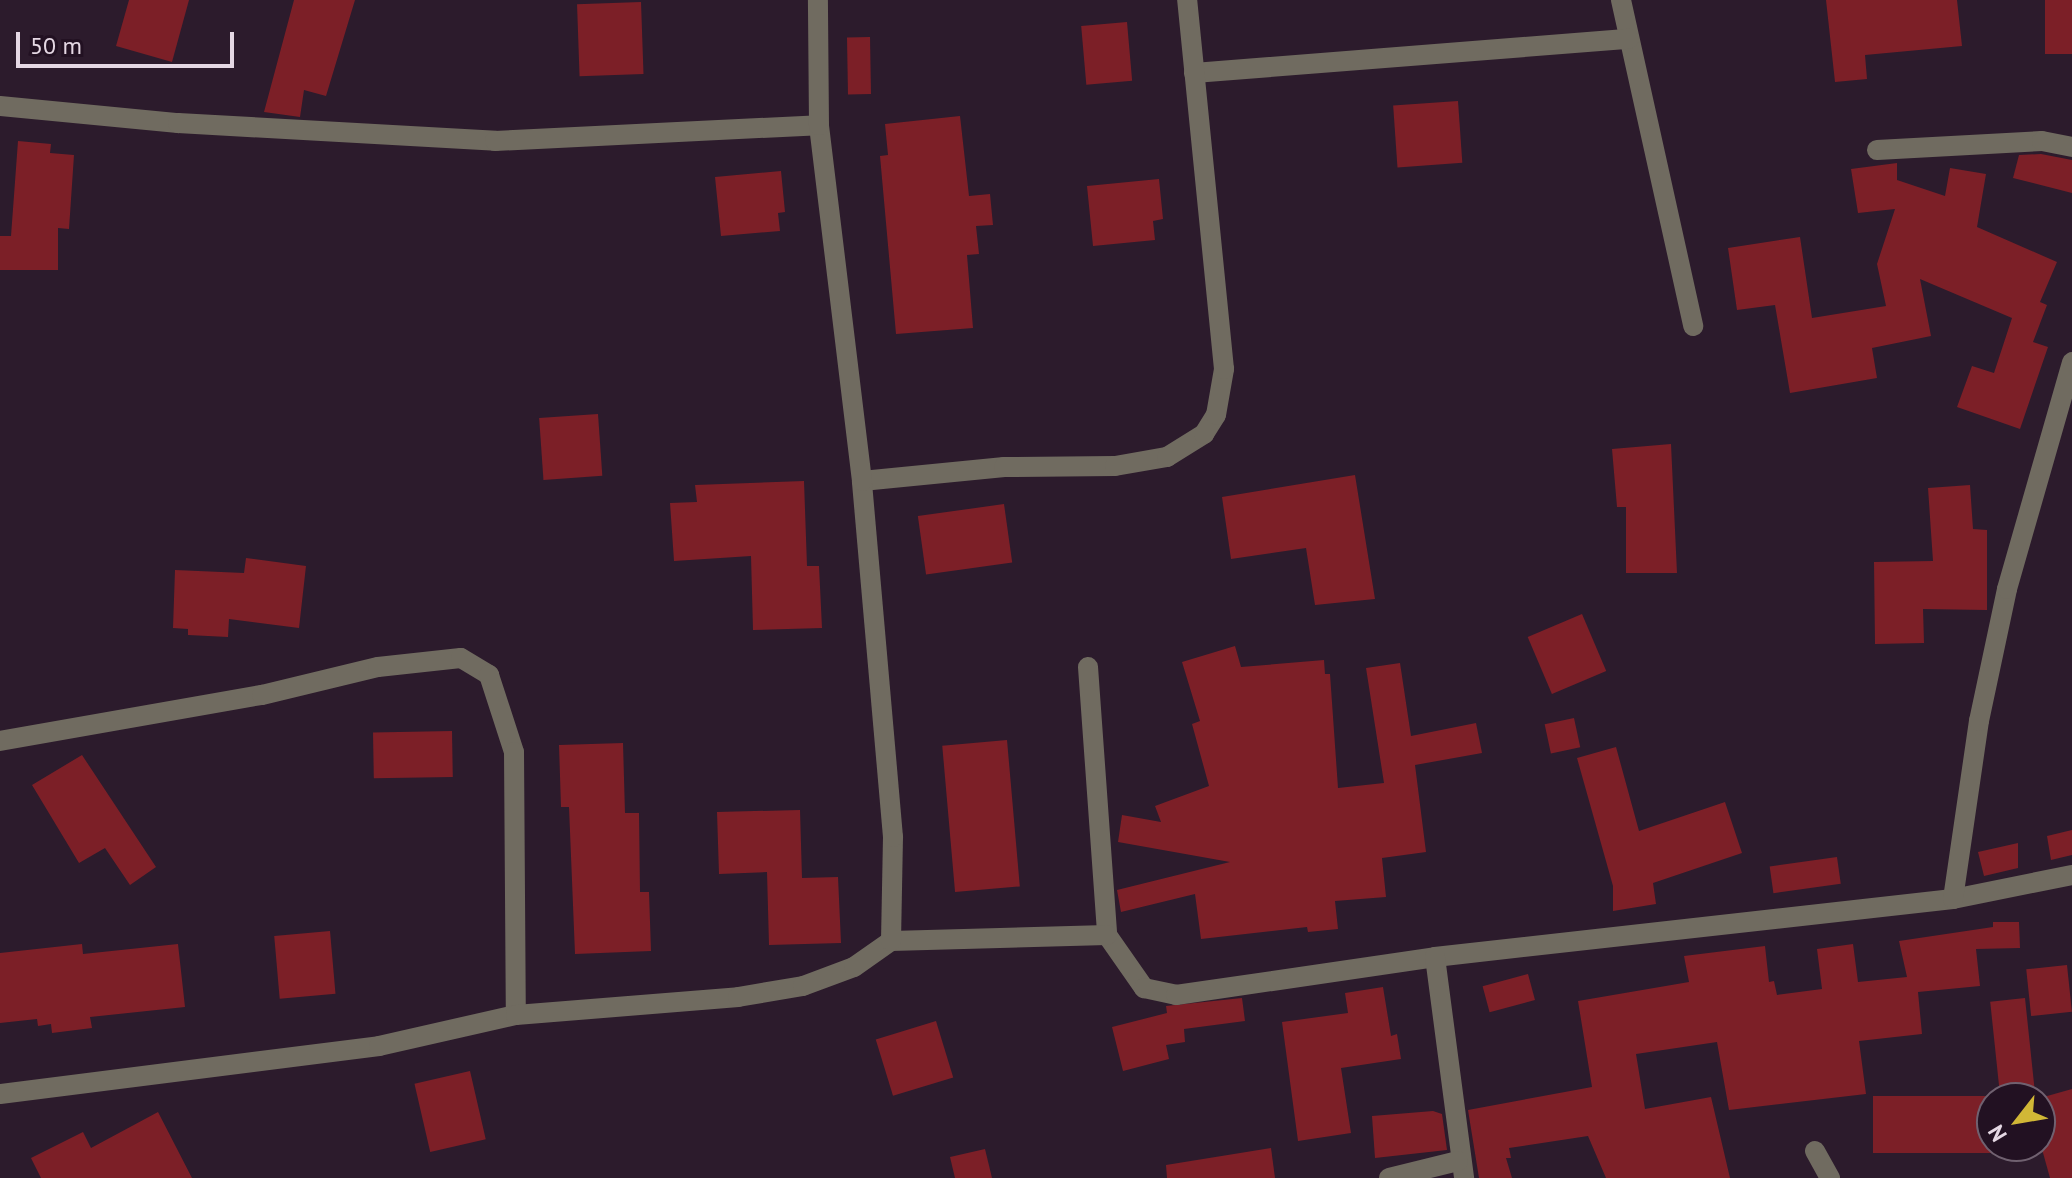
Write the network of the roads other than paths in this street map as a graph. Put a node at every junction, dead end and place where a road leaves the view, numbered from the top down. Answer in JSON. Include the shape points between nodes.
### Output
{"nodes":[{"id":1,"x":818,"y":0,"type":"edge"},
{"id":2,"x":1187,"y":0,"type":"edge"},
{"id":3,"x":1621,"y":0,"type":"edge"},
{"id":4,"x":1629,"y":39,"type":"junction"},
{"id":5,"x":1194,"y":73,"type":"junction"},
{"id":6,"x":0,"y":106,"type":"edge"},
{"id":7,"x":819,"y":125,"type":"junction"},
{"id":8,"x":2072,"y":147,"type":"edge"},
{"id":9,"x":1877,"y":150,"type":"dead end"},
{"id":10,"x":1693,"y":326,"type":"dead end"},
{"id":11,"x":2072,"y":362,"type":"edge"},
{"id":12,"x":862,"y":481,"type":"junction"},
{"id":13,"x":1088,"y":667,"type":"dead end"},
{"id":14,"x":0,"y":741,"type":"edge"},
{"id":15,"x":2072,"y":875,"type":"edge"},
{"id":16,"x":1953,"y":899,"type":"junction"},
{"id":17,"x":1107,"y":935,"type":"junction"},
{"id":18,"x":891,"y":941,"type":"junction"},
{"id":19,"x":1435,"y":957,"type":"junction"},
{"id":20,"x":516,"y":1015,"type":"junction"},
{"id":21,"x":0,"y":1094,"type":"edge"},
{"id":22,"x":1815,"y":1151,"type":"dead end"},
{"id":23,"x":1461,"y":1170,"type":"edge"},
{"id":24,"x":1389,"y":1178,"type":"edge"},
{"id":25,"x":1830,"y":1178,"type":"edge"}],
"edges":[{"from":1,"to":7,"type":"street"},
{"from":2,"to":5,"type":"street"},
{"from":3,"to":4,"type":"street"},
{"from":4,"to":5,"type":"street"},
{"from":4,"to":10,"type":"street"},
{"from":5,"to":12,"type":"street","via":[[1224,369],[1216,415],[1204,434],[1167,457],[1115,466],[1004,467]]},
{"from":6,"to":7,"type":"street","via":[[178,123],[495,141]]},
{"from":7,"to":12,"type":"street"},
{"from":8,"to":9,"type":"street","via":[[2042,141]]},
{"from":11,"to":16,"type":"street","via":[[2007,589],[1979,721]]},
{"from":12,"to":18,"type":"street","via":[[893,837]]},
{"from":13,"to":17,"type":"street"},
{"from":14,"to":20,"type":"street","via":[[262,695],[378,667],[461,658],[489,675],[514,752]]},
{"from":15,"to":16,"type":"street"},
{"from":16,"to":19,"type":"street"},
{"from":17,"to":18,"type":"street"},
{"from":17,"to":19,"type":"street","via":[[1144,988],[1176,995]]},
{"from":18,"to":20,"type":"street","via":[[854,967],[803,986],[738,997]]},
{"from":19,"to":23,"type":"street"},
{"from":20,"to":21,"type":"street","via":[[379,1046]]},
{"from":22,"to":25,"type":"street"},
{"from":23,"to":24,"type":"street"}]}
